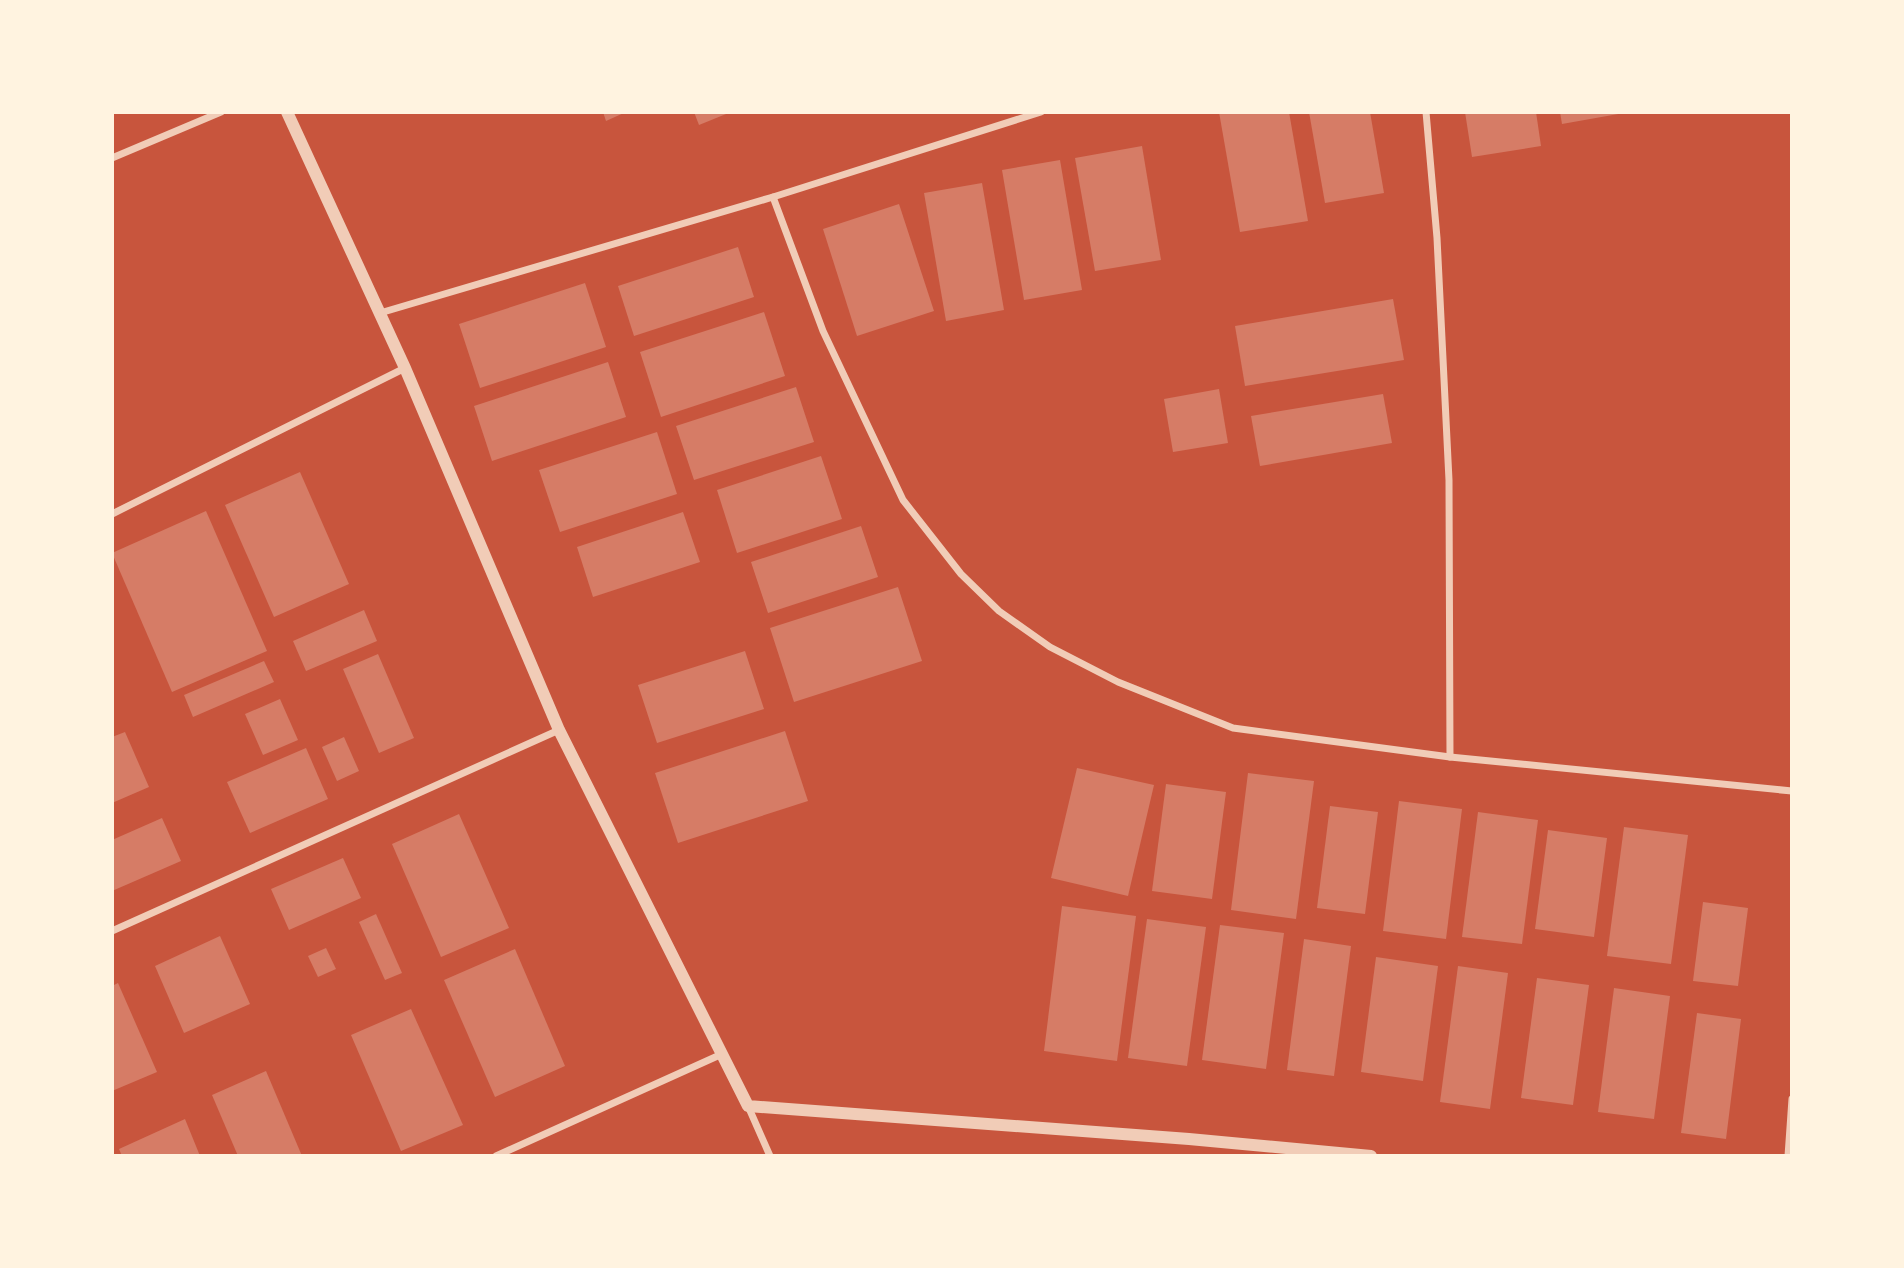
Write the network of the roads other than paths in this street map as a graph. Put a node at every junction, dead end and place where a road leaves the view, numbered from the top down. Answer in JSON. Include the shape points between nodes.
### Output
{"nodes":[{"id":1,"x":221,"y":112,"type":"edge"},
{"id":2,"x":287,"y":112,"type":"edge"},
{"id":3,"x":1041,"y":112,"type":"edge"},
{"id":4,"x":1426,"y":112,"type":"edge"},
{"id":5,"x":112,"y":158,"type":"edge"},
{"id":6,"x":773,"y":197,"type":"junction"},
{"id":7,"x":380,"y":313,"type":"junction"},
{"id":8,"x":405,"y":368,"type":"junction"},
{"id":9,"x":112,"y":514,"type":"edge"},
{"id":10,"x":559,"y":730,"type":"junction"},
{"id":11,"x":1450,"y":757,"type":"junction"},
{"id":12,"x":1792,"y":791,"type":"edge"},
{"id":13,"x":112,"y":931,"type":"edge"},
{"id":14,"x":722,"y":1054,"type":"junction"},
{"id":15,"x":1792,"y":1099,"type":"edge"},
{"id":16,"x":748,"y":1106,"type":"junction"},
{"id":17,"x":496,"y":1156,"type":"edge"},
{"id":18,"x":770,"y":1156,"type":"edge"},
{"id":19,"x":1371,"y":1156,"type":"edge"},
{"id":20,"x":1788,"y":1156,"type":"edge"}],
"edges":[{"from":1,"to":5,"type":"street"},
{"from":2,"to":7,"type":"street"},
{"from":3,"to":6,"type":"street"},
{"from":4,"to":11,"type":"street","via":[[1449,480]]},
{"from":6,"to":7,"type":"street"},
{"from":6,"to":11,"type":"street","via":[[823,331],[903,500],[961,574],[999,611],[1050,647],[1118,682],[1233,728]]},
{"from":7,"to":8,"type":"street"},
{"from":8,"to":9,"type":"street"},
{"from":8,"to":10,"type":"street"},
{"from":10,"to":13,"type":"street"},
{"from":10,"to":14,"type":"street"},
{"from":11,"to":12,"type":"street"},
{"from":14,"to":16,"type":"street"},
{"from":14,"to":17,"type":"street"},
{"from":15,"to":20,"type":"street"},
{"from":16,"to":18,"type":"street"},
{"from":16,"to":19,"type":"street"}]}
